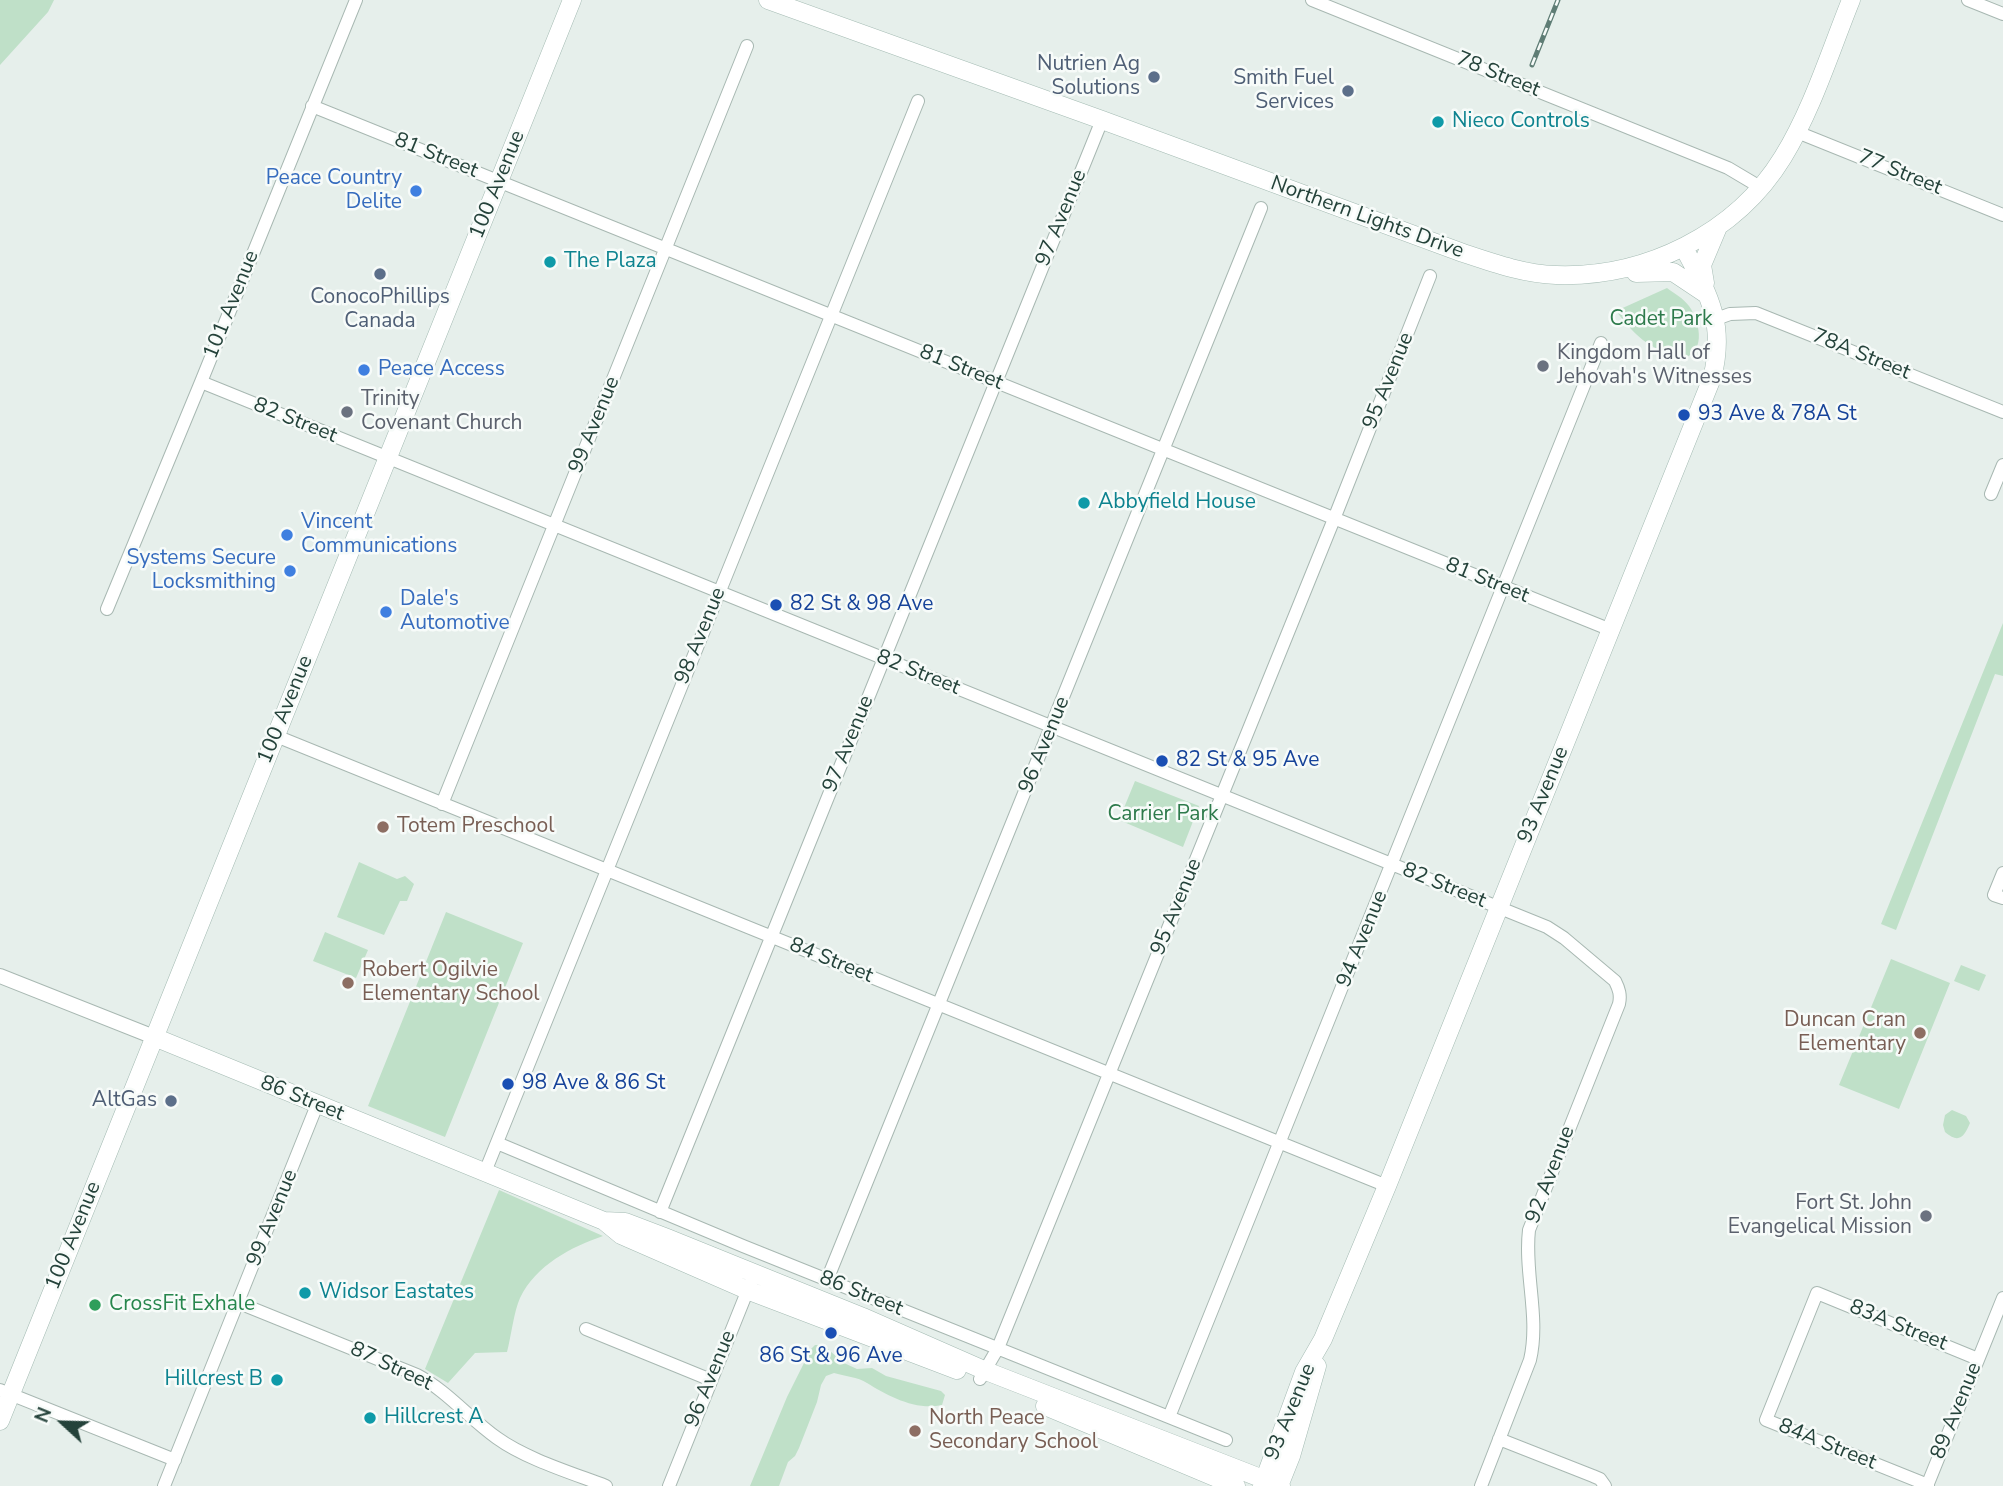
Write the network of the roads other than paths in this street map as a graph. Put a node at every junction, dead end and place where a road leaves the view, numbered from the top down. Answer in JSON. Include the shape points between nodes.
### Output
{"nodes":[{"id":1,"x":356,"y":0,"type":"edge"},
{"id":2,"x":572,"y":0,"type":"edge"},
{"id":3,"x":768,"y":0,"type":"edge"},
{"id":4,"x":1312,"y":0,"type":"edge"},
{"id":5,"x":1851,"y":0,"type":"edge"},
{"id":6,"x":1968,"y":0,"type":"edge"},
{"id":7,"x":2003,"y":14,"type":"edge"},
{"id":8,"x":747,"y":46,"type":"dead end"},
{"id":9,"x":918,"y":101,"type":"dead end"},
{"id":10,"x":312,"y":106,"type":"junction"},
{"id":11,"x":1101,"y":120,"type":"junction"},
{"id":12,"x":1797,"y":132,"type":"junction"},
{"id":13,"x":499,"y":181,"type":"junction"},
{"id":14,"x":1760,"y":187,"type":"junction"},
{"id":15,"x":1261,"y":208,"type":"dead end"},
{"id":16,"x":2003,"y":215,"type":"edge"},
{"id":17,"x":1719,"y":226,"type":"junction"},
{"id":18,"x":1684,"y":248,"type":"junction"},
{"id":19,"x":666,"y":249,"type":"junction"},
{"id":20,"x":1600,"y":273,"type":"junction"},
{"id":21,"x":1430,"y":276,"type":"dead end"},
{"id":22,"x":1709,"y":296,"type":"junction"},
{"id":23,"x":830,"y":316,"type":"junction"},
{"id":24,"x":1716,"y":319,"type":"junction"},
{"id":25,"x":1601,"y":343,"type":"dead end"},
{"id":26,"x":996,"y":382,"type":"junction"},
{"id":27,"x":201,"y":383,"type":"junction"},
{"id":28,"x":2003,"y":412,"type":"edge"},
{"id":29,"x":1164,"y":450,"type":"junction"},
{"id":30,"x":387,"y":458,"type":"junction"},
{"id":31,"x":2003,"y":465,"type":"edge"},
{"id":32,"x":1991,"y":494,"type":"dead end"},
{"id":33,"x":1334,"y":519,"type":"junction"},
{"id":34,"x":554,"y":526,"type":"junction"},
{"id":35,"x":1504,"y":588,"type":"junction"},
{"id":36,"x":719,"y":592,"type":"junction"},
{"id":37,"x":107,"y":610,"type":"dead end"},
{"id":38,"x":1611,"y":630,"type":"junction"},
{"id":39,"x":883,"y":659,"type":"junction"},
{"id":40,"x":1052,"y":727,"type":"junction"},
{"id":41,"x":276,"y":736,"type":"junction"},
{"id":42,"x":1222,"y":796,"type":"junction"},
{"id":43,"x":442,"y":804,"type":"junction"},
{"id":44,"x":1393,"y":864,"type":"junction"},
{"id":45,"x":606,"y":870,"type":"junction"},
{"id":46,"x":2003,"y":873,"type":"edge"},
{"id":47,"x":1999,"y":896,"type":"edge"},
{"id":48,"x":1499,"y":908,"type":"junction"},
{"id":49,"x":772,"y":937,"type":"junction"},
{"id":50,"x":0,"y":975,"type":"edge"},
{"id":51,"x":1619,"y":989,"type":"joint"},
{"id":52,"x":939,"y":1004,"type":"junction"},
{"id":53,"x":154,"y":1037,"type":"junction"},
{"id":54,"x":1110,"y":1074,"type":"junction"},
{"id":55,"x":317,"y":1105,"type":"junction"},
{"id":56,"x":497,"y":1143,"type":"junction"},
{"id":57,"x":1281,"y":1143,"type":"junction"},
{"id":58,"x":485,"y":1172,"type":"junction"},
{"id":59,"x":1387,"y":1186,"type":"junction"},
{"id":60,"x":660,"y":1212,"type":"junction"},
{"id":61,"x":604,"y":1221,"type":"junction"},
{"id":62,"x":755,"y":1272,"type":"junction"},
{"id":63,"x":827,"y":1280,"type":"junction"},
{"id":64,"x":747,"y":1290,"type":"junction"},
{"id":65,"x":2003,"y":1298,"type":"edge"},
{"id":66,"x":239,"y":1303,"type":"junction"},
{"id":67,"x":586,"y":1329,"type":"dead end"},
{"id":68,"x":998,"y":1348,"type":"junction"},
{"id":69,"x":1978,"y":1359,"type":"junction"},
{"id":70,"x":983,"y":1375,"type":"junction"},
{"id":71,"x":710,"y":1380,"type":"junction"},
{"id":72,"x":6,"y":1392,"type":"edge"},
{"id":73,"x":1170,"y":1417,"type":"junction"},
{"id":74,"x":1766,"y":1420,"type":"joint"},
{"id":75,"x":0,"y":1421,"type":"edge"},
{"id":76,"x":1499,"y":1439,"type":"junction"},
{"id":77,"x":1226,"y":1440,"type":"dead end"},
{"id":78,"x":174,"y":1460,"type":"junction"},
{"id":79,"x":1273,"y":1484,"type":"edge"},
{"id":80,"x":1927,"y":1485,"type":"edge"},
{"id":81,"x":164,"y":1486,"type":"edge"},
{"id":82,"x":606,"y":1486,"type":"edge"},
{"id":83,"x":668,"y":1486,"type":"edge"},
{"id":84,"x":1236,"y":1486,"type":"edge"},
{"id":85,"x":1481,"y":1486,"type":"edge"},
{"id":86,"x":1605,"y":1486,"type":"edge"}],
"edges":[{"from":1,"to":10,"type":"street","name":"101 Avenue"},
{"from":2,"to":13,"type":"main road","name":"100 Avenue"},
{"from":3,"to":11,"type":"main road","name":"Northern Lights Drive"},
{"from":4,"to":14,"type":"street","name":"78 Street","via":[[1728,168]]},
{"from":5,"to":12,"type":"main road","name":"Northern Lights Drive"},
{"from":6,"to":7,"type":"street"},
{"from":8,"to":19,"type":"street","name":"99 Avenue"},
{"from":9,"to":23,"type":"street","name":"98 Avenue"},
{"from":10,"to":13,"type":"street","name":"81 Street"},
{"from":10,"to":27,"type":"street","name":"101 Avenue"},
{"from":11,"to":20,"type":"main road","name":"Northern Lights Drive","via":[[1494,264],[1554,275]]},
{"from":11,"to":26,"type":"street","name":"97 Avenue"},
{"from":12,"to":14,"type":"main road","name":"Northern Lights Drive"},
{"from":12,"to":16,"type":"street","name":"77 Street"},
{"from":13,"to":19,"type":"street","name":"81 Street"},
{"from":13,"to":30,"type":"main road","name":"100 Avenue"},
{"from":14,"to":17,"type":"main road","name":"Northern Lights Drive"},
{"from":15,"to":29,"type":"street","name":"96 Avenue"},
{"from":17,"to":18,"type":"main road","name":"Northern Lights Drive"},
{"from":17,"to":22,"type":"main road","via":[[1702,264]]},
{"from":18,"to":20,"type":"main road","name":"Northern Lights Drive","via":[[1651,262]]},
{"from":18,"to":22,"type":"main road","name":"93 Avenue"},
{"from":19,"to":23,"type":"street","name":"81 Street"},
{"from":19,"to":34,"type":"street","name":"99 Avenue"},
{"from":20,"to":22,"type":"main road","via":[[1673,272]]},
{"from":21,"to":33,"type":"street","name":"95 Avenue"},
{"from":22,"to":24,"type":"main road","name":"93 Avenue"},
{"from":23,"to":26,"type":"street","name":"81 Street"},
{"from":23,"to":36,"type":"street","name":"98 Avenue"},
{"from":24,"to":28,"type":"street","name":"78A Street","via":[[1756,313]]},
{"from":24,"to":38,"type":"main road","name":"93 Avenue","via":[[1718,350],[1712,378]]},
{"from":25,"to":35,"type":"street","name":"94 Avenue"},
{"from":26,"to":29,"type":"street","name":"81 Street"},
{"from":26,"to":39,"type":"street","name":"97 Avenue"},
{"from":27,"to":30,"type":"street","name":"82 Street"},
{"from":27,"to":37,"type":"street","name":"101 Avenue"},
{"from":29,"to":33,"type":"street","name":"81 Street"},
{"from":29,"to":40,"type":"street","name":"96 Avenue"},
{"from":30,"to":34,"type":"street","name":"82 Street"},
{"from":30,"to":41,"type":"main road","name":"100 Avenue"},
{"from":31,"to":32,"type":"street"},
{"from":33,"to":35,"type":"street","name":"81 Street"},
{"from":33,"to":42,"type":"street","name":"95 Avenue"},
{"from":34,"to":36,"type":"street","name":"82 Street"},
{"from":34,"to":43,"type":"street","name":"99 Avenue"},
{"from":35,"to":38,"type":"street","name":"81 Street"},
{"from":35,"to":44,"type":"street","name":"94 Avenue"},
{"from":36,"to":39,"type":"street","name":"82 Street"},
{"from":36,"to":45,"type":"street","name":"98 Avenue"},
{"from":38,"to":48,"type":"main road","name":"93 Avenue"},
{"from":39,"to":40,"type":"street","name":"82 Street"},
{"from":39,"to":49,"type":"street","name":"97 Avenue"},
{"from":40,"to":42,"type":"street","name":"82 Street"},
{"from":40,"to":52,"type":"street","name":"96 Avenue"},
{"from":41,"to":43,"type":"street","name":"84 Street"},
{"from":41,"to":53,"type":"main road","name":"100 Avenue"},
{"from":42,"to":44,"type":"street","name":"82 Street"},
{"from":42,"to":54,"type":"street","name":"95 Avenue"},
{"from":43,"to":45,"type":"street","name":"84 Street"},
{"from":44,"to":48,"type":"street","name":"82 Street"},
{"from":44,"to":57,"type":"street","name":"94 Avenue"},
{"from":45,"to":49,"type":"street","name":"84 Street"},
{"from":45,"to":56,"type":"street","name":"98 Avenue"},
{"from":46,"to":47,"type":"street"},
{"from":48,"to":51,"type":"street","name":"82 Street","via":[[1556,932]]},
{"from":48,"to":59,"type":"main road","name":"93 Avenue"},
{"from":49,"to":52,"type":"street","name":"84 Street"},
{"from":49,"to":60,"type":"street","name":"97 Avenue"},
{"from":50,"to":53,"type":"street","name":"86 Street"},
{"from":51,"to":76,"type":"street","name":"92 Avenue","via":[[1616,1014],[1529,1230],[1533,1347]]},
{"from":52,"to":54,"type":"street","name":"84 Street"},
{"from":52,"to":63,"type":"street","name":"96 Avenue"},
{"from":53,"to":55,"type":"main road","name":"86 Street"},
{"from":53,"to":72,"type":"main road","name":"100 Avenue"},
{"from":54,"to":57,"type":"street","name":"84 Street"},
{"from":54,"to":68,"type":"street","name":"95 Avenue"},
{"from":55,"to":58,"type":"main road","name":"86 Street"},
{"from":55,"to":66,"type":"street","name":"99 Avenue"},
{"from":56,"to":58,"type":"street","name":"98 Avenue"},
{"from":56,"to":60,"type":"street","name":"86 Street"},
{"from":57,"to":59,"type":"street","name":"84 Street"},
{"from":57,"to":73,"type":"street","name":"94 Avenue"},
{"from":58,"to":61,"type":"main road","name":"86 Street"},
{"from":59,"to":79,"type":"main road","name":"93 Avenue","via":[[1323,1339],[1301,1423]]},
{"from":60,"to":63,"type":"street","name":"86 Street"},
{"from":61,"to":62,"type":"main road","name":"86 Street","via":[[625,1223]]},
{"from":61,"to":64,"type":"main road","name":"86 Street","via":[[621,1235]]},
{"from":62,"to":64,"type":"street","name":"96 Avenue"},
{"from":62,"to":70,"type":"main road","name":"86 Street"},
{"from":63,"to":68,"type":"street","name":"86 Street"},
{"from":64,"to":70,"type":"main road","name":"86 Street"},
{"from":64,"to":71,"type":"street","name":"96 Avenue"},
{"from":65,"to":69,"type":"street","name":"89 Avenue"},
{"from":66,"to":78,"type":"street","name":"99 Avenue"},
{"from":66,"to":82,"type":"street","name":"87 Street","via":[[417,1375],[508,1445]]},
{"from":67,"to":71,"type":"street"},
{"from":68,"to":70,"type":"street","name":"95 Avenue"},
{"from":68,"to":73,"type":"street","name":"86 Street"},
{"from":69,"to":74,"type":"street","name":"83A Street","via":[[1817,1293]]},
{"from":69,"to":80,"type":"street","name":"89 Avenue"},
{"from":70,"to":79,"type":"main road","name":"86 Street"},
{"from":70,"to":84,"type":"main road","name":"86 Street"},
{"from":71,"to":83,"type":"street","name":"96 Avenue"},
{"from":72,"to":75,"type":"main road","name":"100 Avenue"},
{"from":72,"to":78,"type":"street"},
{"from":73,"to":77,"type":"street","name":"86 Street"},
{"from":74,"to":80,"type":"street","name":"84A Street"},
{"from":76,"to":85,"type":"street","name":"92 Avenue"},
{"from":76,"to":86,"type":"street","via":[[1600,1479]]},
{"from":78,"to":81,"type":"street","name":"99 Avenue"}]}
